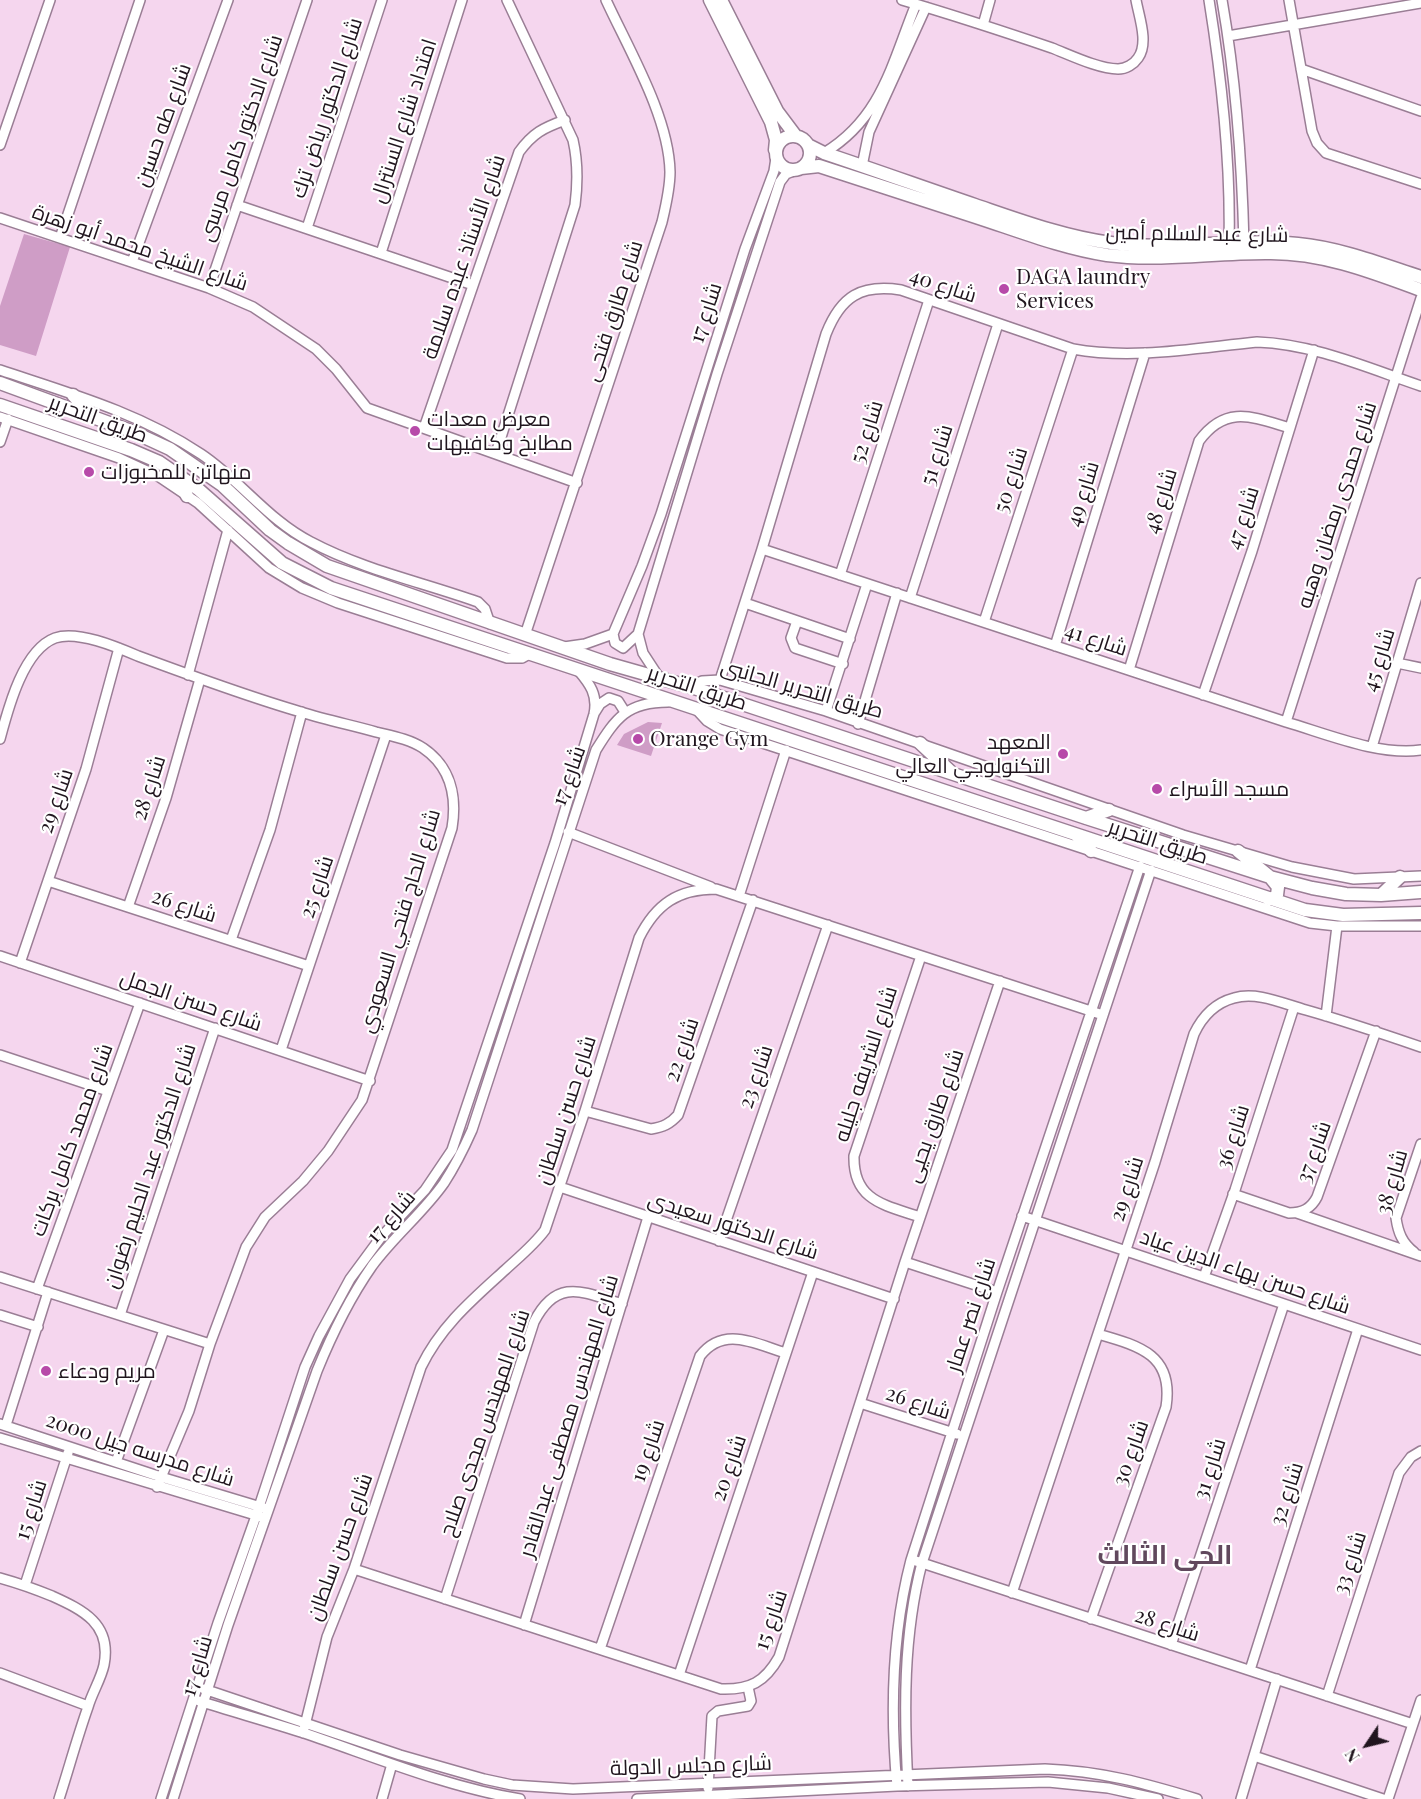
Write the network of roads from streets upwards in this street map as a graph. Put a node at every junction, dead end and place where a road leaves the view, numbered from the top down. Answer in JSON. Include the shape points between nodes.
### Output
{"nodes":[{"id":1,"x":50,"y":0,"type":"edge"},
{"id":2,"x":140,"y":0,"type":"edge"},
{"id":3,"x":228,"y":0,"type":"edge"},
{"id":4,"x":307,"y":0,"type":"edge"},
{"id":5,"x":382,"y":0,"type":"edge"},
{"id":6,"x":462,"y":0,"type":"edge"},
{"id":7,"x":507,"y":0,"type":"edge"},
{"id":8,"x":606,"y":0,"type":"edge"},
{"id":9,"x":710,"y":0,"type":"edge"},
{"id":10,"x":721,"y":0,"type":"edge"},
{"id":11,"x":902,"y":0,"type":"edge"},
{"id":12,"x":990,"y":0,"type":"edge"},
{"id":13,"x":1136,"y":0,"type":"edge"},
{"id":14,"x":1209,"y":0,"type":"edge"},
{"id":15,"x":1222,"y":0,"type":"edge"},
{"id":16,"x":1289,"y":0,"type":"edge"},
{"id":17,"x":1421,"y":3,"type":"edge"},
{"id":18,"x":920,"y":4,"type":"edge"},
{"id":19,"x":983,"y":25,"type":"junction"},
{"id":20,"x":1294,"y":26,"type":"junction"},
{"id":21,"x":1228,"y":36,"type":"junction"},
{"id":22,"x":1301,"y":69,"type":"junction"},
{"id":23,"x":883,"y":94,"type":"junction"},
{"id":24,"x":1421,"y":111,"type":"edge"},
{"id":25,"x":565,"y":120,"type":"junction"},
{"id":26,"x":795,"y":135,"type":"junction"},
{"id":27,"x":808,"y":145,"type":"junction"},
{"id":28,"x":0,"y":146,"type":"edge"},
{"id":29,"x":824,"y":153,"type":"junction"},
{"id":30,"x":776,"y":154,"type":"junction"},
{"id":31,"x":862,"y":166,"type":"junction"},
{"id":32,"x":798,"y":169,"type":"junction"},
{"id":33,"x":1421,"y":184,"type":"edge"},
{"id":34,"x":237,"y":205,"type":"junction"},
{"id":35,"x":991,"y":216,"type":"junction"},
{"id":36,"x":0,"y":218,"type":"edge"},
{"id":37,"x":1014,"y":224,"type":"junction"},
{"id":38,"x":307,"y":228,"type":"junction"},
{"id":39,"x":60,"y":238,"type":"junction"},
{"id":40,"x":1229,"y":244,"type":"junction"},
{"id":41,"x":1244,"y":244,"type":"junction"},
{"id":42,"x":381,"y":253,"type":"junction"},
{"id":43,"x":132,"y":262,"type":"junction"},
{"id":44,"x":1421,"y":277,"type":"edge"},
{"id":45,"x":473,"y":285,"type":"junction"},
{"id":46,"x":209,"y":288,"type":"junction"},
{"id":47,"x":1421,"y":290,"type":"edge"},
{"id":48,"x":1421,"y":298,"type":"edge"},
{"id":49,"x":929,"y":300,"type":"junction"},
{"id":50,"x":998,"y":324,"type":"junction"},
{"id":51,"x":1072,"y":349,"type":"junction"},
{"id":52,"x":1314,"y":350,"type":"junction"},
{"id":53,"x":1145,"y":353,"type":"junction"},
{"id":54,"x":0,"y":370,"type":"edge"},
{"id":55,"x":1396,"y":377,"type":"junction"},
{"id":56,"x":0,"y":384,"type":"edge"},
{"id":57,"x":1421,"y":386,"type":"edge"},
{"id":58,"x":73,"y":394,"type":"junction"},
{"id":59,"x":0,"y":405,"type":"edge"},
{"id":60,"x":4,"y":418,"type":"edge"},
{"id":61,"x":94,"y":418,"type":"junction"},
{"id":62,"x":66,"y":427,"type":"junction"},
{"id":63,"x":424,"y":428,"type":"junction"},
{"id":64,"x":1290,"y":428,"type":"junction"},
{"id":65,"x":48,"y":434,"type":"junction"},
{"id":66,"x":0,"y":442,"type":"edge"},
{"id":67,"x":496,"y":453,"type":"junction"},
{"id":68,"x":175,"y":471,"type":"junction"},
{"id":69,"x":577,"y":483,"type":"junction"},
{"id":70,"x":187,"y":496,"type":"junction"},
{"id":71,"x":228,"y":530,"type":"junction"},
{"id":72,"x":762,"y":549,"type":"junction"},
{"id":73,"x":840,"y":575,"type":"junction"},
{"id":74,"x":1421,"y":583,"type":"edge"},
{"id":75,"x":867,"y":584,"type":"junction"},
{"id":76,"x":897,"y":594,"type":"junction"},
{"id":77,"x":415,"y":598,"type":"junction"},
{"id":78,"x":910,"y":598,"type":"junction"},
{"id":79,"x":745,"y":603,"type":"junction"},
{"id":80,"x":441,"y":607,"type":"junction"},
{"id":81,"x":407,"y":613,"type":"junction"},
{"id":82,"x":797,"y":621,"type":"junction"},
{"id":83,"x":438,"y":622,"type":"junction"},
{"id":84,"x":984,"y":622,"type":"junction"},
{"id":85,"x":490,"y":624,"type":"junction"},
{"id":86,"x":613,"y":634,"type":"junction"},
{"id":87,"x":638,"y":634,"type":"junction"},
{"id":88,"x":525,"y":635,"type":"junction"},
{"id":89,"x":850,"y":639,"type":"junction"},
{"id":90,"x":1055,"y":646,"type":"junction"},
{"id":91,"x":564,"y":647,"type":"junction"},
{"id":92,"x":120,"y":648,"type":"junction"},
{"id":93,"x":531,"y":653,"type":"junction"},
{"id":94,"x":1397,"y":663,"type":"junction"},
{"id":95,"x":843,"y":664,"type":"junction"},
{"id":96,"x":1421,"y":668,"type":"edge"},
{"id":97,"x":576,"y":669,"type":"junction"},
{"id":98,"x":1129,"y":670,"type":"junction"},
{"id":99,"x":188,"y":675,"type":"junction"},
{"id":100,"x":660,"y":679,"type":"junction"},
{"id":101,"x":200,"y":680,"type":"junction"},
{"id":102,"x":720,"y":680,"type":"junction"},
{"id":103,"x":691,"y":687,"type":"junction"},
{"id":104,"x":1203,"y":695,"type":"junction"},
{"id":105,"x":675,"y":702,"type":"junction"},
{"id":106,"x":826,"y":711,"type":"junction"},
{"id":107,"x":302,"y":712,"type":"junction"},
{"id":108,"x":625,"y":712,"type":"junction"},
{"id":109,"x":594,"y":714,"type":"junction"},
{"id":110,"x":790,"y":721,"type":"junction"},
{"id":111,"x":1286,"y":722,"type":"junction"},
{"id":112,"x":858,"y":724,"type":"junction"},
{"id":113,"x":821,"y":731,"type":"junction"},
{"id":114,"x":1,"y":732,"type":"edge"},
{"id":115,"x":386,"y":735,"type":"junction"},
{"id":116,"x":920,"y":743,"type":"junction"},
{"id":117,"x":787,"y":744,"type":"junction"},
{"id":118,"x":1372,"y":747,"type":"junction"},
{"id":119,"x":820,"y":750,"type":"junction"},
{"id":120,"x":1421,"y":750,"type":"edge"},
{"id":121,"x":953,"y":774,"type":"junction"},
{"id":122,"x":922,"y":784,"type":"junction"},
{"id":123,"x":901,"y":787,"type":"junction"},
{"id":124,"x":1110,"y":810,"type":"junction"},
{"id":125,"x":1086,"y":818,"type":"junction"},
{"id":126,"x":568,"y":832,"type":"junction"},
{"id":127,"x":1076,"y":835,"type":"junction"},
{"id":128,"x":1091,"y":851,"type":"junction"},
{"id":129,"x":1238,"y":851,"type":"junction"},
{"id":130,"x":1140,"y":866,"type":"junction"},
{"id":131,"x":1151,"y":870,"type":"junction"},
{"id":132,"x":1421,"y":876,"type":"edge"},
{"id":133,"x":1270,"y":877,"type":"junction"},
{"id":134,"x":1400,"y":877,"type":"junction"},
{"id":135,"x":48,"y":880,"type":"junction"},
{"id":136,"x":1206,"y":883,"type":"junction"},
{"id":137,"x":1312,"y":888,"type":"junction"},
{"id":138,"x":717,"y":889,"type":"junction"},
{"id":139,"x":1421,"y":892,"type":"edge"},
{"id":140,"x":1380,"y":895,"type":"junction"},
{"id":141,"x":739,"y":896,"type":"junction"},
{"id":142,"x":1268,"y":898,"type":"junction"},
{"id":143,"x":753,"y":900,"type":"junction"},
{"id":144,"x":128,"y":907,"type":"junction"},
{"id":145,"x":1305,"y":910,"type":"junction"},
{"id":146,"x":1421,"y":913,"type":"edge"},
{"id":147,"x":828,"y":925,"type":"junction"},
{"id":148,"x":1337,"y":926,"type":"junction"},
{"id":149,"x":1421,"y":926,"type":"edge"},
{"id":150,"x":231,"y":940,"type":"junction"},
{"id":151,"x":0,"y":956,"type":"edge"},
{"id":152,"x":921,"y":956,"type":"junction"},
{"id":153,"x":21,"y":963,"type":"junction"},
{"id":154,"x":309,"y":966,"type":"junction"},
{"id":155,"x":1000,"y":981,"type":"junction"},
{"id":156,"x":140,"y":1003,"type":"junction"},
{"id":157,"x":1294,"y":1007,"type":"junction"},
{"id":158,"x":1091,"y":1011,"type":"junction"},
{"id":159,"x":1103,"y":1015,"type":"junction"},
{"id":160,"x":1326,"y":1016,"type":"junction"},
{"id":161,"x":215,"y":1028,"type":"junction"},
{"id":162,"x":1376,"y":1031,"type":"junction"},
{"id":163,"x":1421,"y":1047,"type":"edge"},
{"id":164,"x":281,"y":1050,"type":"junction"},
{"id":165,"x":0,"y":1055,"type":"edge"},
{"id":166,"x":370,"y":1081,"type":"junction"},
{"id":167,"x":108,"y":1091,"type":"junction"},
{"id":168,"x":585,"y":1111,"type":"junction"},
{"id":169,"x":1421,"y":1144,"type":"edge"},
{"id":170,"x":560,"y":1187,"type":"junction"},
{"id":171,"x":1233,"y":1194,"type":"junction"},
{"id":172,"x":1298,"y":1213,"type":"junction"},
{"id":173,"x":1022,"y":1216,"type":"junction"},
{"id":174,"x":648,"y":1217,"type":"junction"},
{"id":175,"x":920,"y":1217,"type":"junction"},
{"id":176,"x":1036,"y":1221,"type":"junction"},
{"id":177,"x":719,"y":1241,"type":"junction"},
{"id":178,"x":1125,"y":1251,"type":"junction"},
{"id":179,"x":1421,"y":1256,"type":"edge"},
{"id":180,"x":905,"y":1262,"type":"junction"},
{"id":181,"x":813,"y":1272,"type":"junction"},
{"id":182,"x":0,"y":1277,"type":"edge"},
{"id":183,"x":1204,"y":1277,"type":"junction"},
{"id":184,"x":37,"y":1289,"type":"junction"},
{"id":185,"x":48,"y":1292,"type":"junction"},
{"id":186,"x":997,"y":1292,"type":"junction"},
{"id":187,"x":894,"y":1299,"type":"junction"},
{"id":188,"x":622,"y":1304,"type":"junction"},
{"id":189,"x":1284,"y":1304,"type":"junction"},
{"id":190,"x":0,"y":1315,"type":"edge"},
{"id":191,"x":120,"y":1315,"type":"junction"},
{"id":192,"x":38,"y":1327,"type":"junction"},
{"id":193,"x":1358,"y":1329,"type":"junction"},
{"id":194,"x":164,"y":1330,"type":"junction"},
{"id":195,"x":1098,"y":1334,"type":"junction"},
{"id":196,"x":210,"y":1344,"type":"junction"},
{"id":197,"x":1421,"y":1350,"type":"edge"},
{"id":198,"x":786,"y":1353,"type":"junction"},
{"id":199,"x":860,"y":1403,"type":"junction"},
{"id":200,"x":3,"y":1425,"type":"edge"},
{"id":201,"x":952,"y":1432,"type":"junction"},
{"id":202,"x":965,"y":1437,"type":"junction"},
{"id":203,"x":0,"y":1438,"type":"edge"},
{"id":204,"x":70,"y":1447,"type":"junction"},
{"id":205,"x":1421,"y":1451,"type":"edge"},
{"id":206,"x":67,"y":1458,"type":"junction"},
{"id":207,"x":116,"y":1462,"type":"junction"},
{"id":208,"x":159,"y":1482,"type":"junction"},
{"id":209,"x":262,"y":1513,"type":"junction"},
{"id":210,"x":911,"y":1560,"type":"junction"},
{"id":211,"x":922,"y":1563,"type":"junction"},
{"id":212,"x":354,"y":1569,"type":"junction"},
{"id":213,"x":0,"y":1578,"type":"edge"},
{"id":214,"x":26,"y":1585,"type":"junction"},
{"id":215,"x":1012,"y":1593,"type":"junction"},
{"id":216,"x":445,"y":1599,"type":"junction"},
{"id":217,"x":1091,"y":1618,"type":"junction"},
{"id":218,"x":524,"y":1624,"type":"junction"},
{"id":219,"x":1171,"y":1645,"type":"junction"},
{"id":220,"x":600,"y":1649,"type":"junction"},
{"id":221,"x":1250,"y":1670,"type":"junction"},
{"id":222,"x":0,"y":1673,"type":"edge"},
{"id":223,"x":679,"y":1675,"type":"junction"},
{"id":224,"x":1277,"y":1679,"type":"junction"},
{"id":225,"x":198,"y":1687,"type":"junction"},
{"id":226,"x":748,"y":1687,"type":"junction"},
{"id":227,"x":209,"y":1690,"type":"junction"},
{"id":228,"x":1327,"y":1696,"type":"junction"},
{"id":229,"x":194,"y":1700,"type":"junction"},
{"id":230,"x":1421,"y":1700,"type":"edge"},
{"id":231,"x":204,"y":1703,"type":"junction"},
{"id":232,"x":88,"y":1706,"type":"junction"},
{"id":233,"x":306,"y":1722,"type":"junction"},
{"id":234,"x":1413,"y":1724,"type":"junction"},
{"id":235,"x":303,"y":1733,"type":"junction"},
{"id":236,"x":1254,"y":1756,"type":"junction"},
{"id":237,"x":392,"y":1764,"type":"junction"},
{"id":238,"x":908,"y":1774,"type":"junction"},
{"id":239,"x":896,"y":1775,"type":"junction"},
{"id":240,"x":708,"y":1783,"type":"junction"},
{"id":241,"x":897,"y":1786,"type":"junction"},
{"id":242,"x":909,"y":1786,"type":"junction"},
{"id":243,"x":708,"y":1797,"type":"edge"},
{"id":244,"x":59,"y":1799,"type":"edge"},
{"id":245,"x":161,"y":1799,"type":"edge"},
{"id":246,"x":173,"y":1799,"type":"edge"},
{"id":247,"x":382,"y":1799,"type":"edge"},
{"id":248,"x":520,"y":1799,"type":"edge"},
{"id":249,"x":637,"y":1799,"type":"edge"},
{"id":250,"x":1158,"y":1799,"type":"edge"},
{"id":251,"x":1197,"y":1799,"type":"edge"},
{"id":252,"x":1241,"y":1799,"type":"edge"},
{"id":253,"x":1383,"y":1799,"type":"edge"},
{"id":254,"x":1388,"y":1799,"type":"edge"}],
"edges":[{"from":1,"to":28,"type":"street"},
{"from":2,"to":39,"type":"street"},
{"from":3,"to":43,"type":"street","name":"شارع طه حسين"},
{"from":4,"to":34,"type":"street","name":"شارع الدكتور كامل مرسى"},
{"from":5,"to":38,"type":"street","name":"شارع الدكتور رياض ترك"},
{"from":6,"to":42,"type":"street","name":"امتداد شارع السنترال"},
{"from":7,"to":25,"type":"street"},
{"from":8,"to":69,"type":"street","name":"شارع طارق فتحى","via":[[662,122],[670,172],[662,222]]},
{"from":9,"to":30,"type":"street","via":[[771,122]]},
{"from":10,"to":26,"type":"street","via":[[777,111]]},
{"from":11,"to":18,"type":"street"},
{"from":12,"to":19,"type":"street"},
{"from":13,"to":19,"type":"street","via":[[1142,51],[1130,66],[1120,69]]},
{"from":14,"to":40,"type":"street","via":[[1223,99]]},
{"from":15,"to":21,"type":"street"},
{"from":16,"to":20,"type":"street"},
{"from":17,"to":20,"type":"street"},
{"from":18,"to":19,"type":"street"},
{"from":18,"to":23,"type":"street"},
{"from":20,"to":21,"type":"street"},
{"from":20,"to":22,"type":"street"},
{"from":21,"to":41,"type":"street"},
{"from":22,"to":24,"type":"street"},
{"from":22,"to":33,"type":"street","via":[[1311,130],[1326,153]]},
{"from":23,"to":29,"type":"street","via":[[852,134]]},
{"from":23,"to":31,"type":"street"},
{"from":25,"to":45,"type":"street","name":"شارع الأستاذ عبده سلامة","via":[[530,136],[519,153]]},
{"from":25,"to":67,"type":"street","via":[[578,161],[576,205]]},
{"from":26,"to":27,"type":"street"},
{"from":26,"to":30,"type":"street","via":[[780,140]]},
{"from":27,"to":29,"type":"street","name":"شارع عبد السلام أمين"},
{"from":27,"to":32,"type":"street","via":[[808,161]]},
{"from":29,"to":31,"type":"street","name":"شارع عبد السلام أمين"},
{"from":30,"to":32,"type":"street","via":[[786,169]]},
{"from":30,"to":86,"type":"street","name":"شارع 17","via":[[774,171],[745,249],[661,514]]},
{"from":31,"to":35,"type":"street","name":"شارع عبد السلام أمين"},
{"from":32,"to":35,"type":"street","name":"شارع عبد السلام أمين","via":[[819,166]]},
{"from":32,"to":87,"type":"street","name":"شارع 17","via":[[780,182]]},
{"from":34,"to":38,"type":"street"},
{"from":34,"to":46,"type":"street","name":"شارع الدكتور كامل مرسى"},
{"from":35,"to":37,"type":"street","name":"شارع عبد السلام أمين"},
{"from":36,"to":39,"type":"street","name":"شارع الشيخ محمد أبو زهرة"},
{"from":37,"to":40,"type":"street","name":"شارع عبد السلام أمين","via":[[1110,243]]},
{"from":37,"to":47,"type":"street","name":"شارع عبد السلام أمين","via":[[1066,246],[1109,255],[1299,254],[1350,264]]},
{"from":38,"to":42,"type":"street"},
{"from":39,"to":43,"type":"street","name":"شارع الشيخ محمد أبو زهرة"},
{"from":40,"to":41,"type":"street","name":"شارع عبد السلام أمين"},
{"from":41,"to":44,"type":"street","name":"شارع عبد السلام أمين","via":[[1326,249]]},
{"from":42,"to":45,"type":"street"},
{"from":43,"to":46,"type":"street","name":"شارع الشيخ محمد أبو زهرة"},
{"from":45,"to":63,"type":"street","name":"شارع الأستاذ عبده سلامة"},
{"from":46,"to":63,"type":"street","name":"شارع الشيخ محمد أبو زهرة","via":[[253,307],[316,349],[367,408]]},
{"from":48,"to":55,"type":"street","name":"شارع حمدى رمضان وهبه"},
{"from":49,"to":50,"type":"street","name":"شارع 40"},
{"from":49,"to":72,"type":"street","name":"شارع 40","via":[[901,290],[863,291],[846,301],[833,316]]},
{"from":49,"to":73,"type":"street","name":"شارع 52"},
{"from":50,"to":51,"type":"street","name":"شارع 40"},
{"from":50,"to":78,"type":"street","name":"شارع 51"},
{"from":51,"to":53,"type":"street","name":"شارع 40","via":[[1121,355]]},
{"from":51,"to":84,"type":"street","name":"شارع 50"},
{"from":52,"to":53,"type":"street","name":"شارع 40","via":[[1257,342]]},
{"from":52,"to":55,"type":"street","name":"شارع 40"},
{"from":52,"to":64,"type":"street","name":"شارع 47"},
{"from":53,"to":90,"type":"street","name":"شارع 49"},
{"from":54,"to":58,"type":"street"},
{"from":55,"to":57,"type":"street","name":"شارع 40"},
{"from":55,"to":111,"type":"street","name":"شارع حمدى رمضان وهبه"},
{"from":56,"to":61,"type":"street","name":"طريق التحرير"},
{"from":58,"to":61,"type":"street"},
{"from":58,"to":85,"type":"street","via":[[141,419],[174,436],[204,455],[287,529],[309,542],[344,558],[478,602]]},
{"from":59,"to":62,"type":"street","name":"طريق التحرير"},
{"from":60,"to":65,"type":"street"},
{"from":60,"to":66,"type":"street"},
{"from":61,"to":77,"type":"street","name":"طريق التحرير","via":[[151,439],[188,460],[307,556]]},
{"from":62,"to":65,"type":"street"},
{"from":62,"to":68,"type":"street","name":"طريق التحرير","via":[[131,450]]},
{"from":63,"to":67,"type":"street","name":"شارع الشيخ محمد أبو زهرة"},
{"from":64,"to":98,"type":"street","name":"شارع 48","via":[[1239,416],[1216,423],[1199,441]]},
{"from":64,"to":104,"type":"street","name":"شارع 47"},
{"from":65,"to":70,"type":"street","via":[[119,458],[158,476]]},
{"from":67,"to":69,"type":"street","name":"شارع الشيخ محمد أبو زهرة"},
{"from":68,"to":70,"type":"street"},
{"from":68,"to":81,"type":"street","name":"طريق التحرير","via":[[294,571],[331,588]]},
{"from":69,"to":88,"type":"street","name":"شارع طارق فتحى"},
{"from":70,"to":71,"type":"street"},
{"from":71,"to":93,"type":"street","via":[[269,568],[320,596],[507,658],[522,658]]},
{"from":71,"to":99,"type":"street"},
{"from":72,"to":73,"type":"street","name":"شارع 41"},
{"from":72,"to":79,"type":"street","name":"شارع 40"},
{"from":73,"to":75,"type":"street","name":"شارع 41"},
{"from":74,"to":94,"type":"street","name":"شارع 45"},
{"from":75,"to":76,"type":"street","name":"شارع 41"},
{"from":75,"to":89,"type":"street"},
{"from":76,"to":78,"type":"street","name":"شارع 41"},
{"from":76,"to":112,"type":"street"},
{"from":77,"to":80,"type":"street","name":"طريق التحرير"},
{"from":77,"to":81,"type":"street","via":[[415,609]]},
{"from":78,"to":84,"type":"street","name":"شارع 41"},
{"from":79,"to":82,"type":"street"},
{"from":79,"to":102,"type":"street","name":"شارع 40"},
{"from":80,"to":83,"type":"street"},
{"from":80,"to":85,"type":"street","name":"طريق التحرير"},
{"from":81,"to":83,"type":"street","name":"طريق التحرير"},
{"from":82,"to":89,"type":"street"},
{"from":82,"to":95,"type":"street","via":[[791,639],[795,648]]},
{"from":83,"to":93,"type":"street","name":"طريق التحرير"},
{"from":84,"to":90,"type":"street","name":"شارع 41"},
{"from":85,"to":88,"type":"street","name":"طريق التحرير"},
{"from":86,"to":87,"type":"street","via":[[615,644],[623,648]]},
{"from":86,"to":91,"type":"street"},
{"from":87,"to":100,"type":"street"},
{"from":88,"to":91,"type":"street","name":"طريق التحرير"},
{"from":89,"to":95,"type":"street"},
{"from":90,"to":98,"type":"street","name":"شارع 41"},
{"from":91,"to":100,"type":"street","name":"طريق التحرير"},
{"from":92,"to":99,"type":"street","name":"شارع الحاج فتحي السعودي"},
{"from":92,"to":114,"type":"street","name":"شارع الحاج فتحي السعودي","via":[[75,636],[55,638],[38,650],[27,665]]},
{"from":92,"to":135,"type":"street","name":"شارع 29","via":[[86,769]]},
{"from":93,"to":97,"type":"street","name":"طريق التحرير"},
{"from":94,"to":96,"type":"street"},
{"from":94,"to":118,"type":"street","name":"شارع 45"},
{"from":95,"to":106,"type":"street"},
{"from":97,"to":105,"type":"street","name":"طريق التحرير"},
{"from":97,"to":109,"type":"street","name":"شارع 17","via":[[593,691]]},
{"from":98,"to":104,"type":"street","name":"شارع 41"},
{"from":99,"to":101,"type":"street","name":"شارع الحاج فتحي السعودي"},
{"from":100,"to":103,"type":"street","name":"طريق التحرير"},
{"from":101,"to":107,"type":"street","name":"شارع الحاج فتحي السعودي"},
{"from":101,"to":144,"type":"street","name":"شارع 28","via":[[166,798]]},
{"from":102,"to":103,"type":"street","name":"طريق التحرير الجانبى","via":[[702,681]]},
{"from":102,"to":106,"type":"street","name":"طريق التحرير الجانبى"},
{"from":103,"to":110,"type":"street","name":"طريق التحرير"},
{"from":104,"to":111,"type":"street","name":"شارع 41"},
{"from":105,"to":108,"type":"street","via":[[655,702]]},
{"from":105,"to":117,"type":"street","name":"طريق التحرير"},
{"from":106,"to":112,"type":"street","name":"طريق التحرير الجانبى"},
{"from":107,"to":115,"type":"street","name":"شارع الحاج فتحي السعودي"},
{"from":107,"to":150,"type":"street","via":[[270,830]]},
{"from":108,"to":109,"type":"street","via":[[614,698],[600,704]]},
{"from":108,"to":126,"type":"street","name":"شارع 17","via":[[596,750]]},
{"from":109,"to":209,"type":"street","name":"شارع 17","via":[[452,1150],[425,1190],[381,1237],[331,1311],[305,1367]]},
{"from":110,"to":113,"type":"street","name":"طريق التحرير"},
{"from":110,"to":117,"type":"street","via":[[794,730]]},
{"from":111,"to":118,"type":"street","name":"شارع 41"},
{"from":112,"to":116,"type":"street","name":"طريق التحرير الجانبى"},
{"from":113,"to":119,"type":"street"},
{"from":113,"to":121,"type":"street","name":"طريق التحرير"},
{"from":115,"to":154,"type":"street","name":"شارع 25"},
{"from":115,"to":166,"type":"street","name":"شارع الحاج فتحي السعودي","via":[[406,740],[436,759],[447,774],[455,810]]},
{"from":116,"to":121,"type":"street"},
{"from":116,"to":124,"type":"street","name":"طريق التحرير الجانبى"},
{"from":117,"to":119,"type":"street","name":"طريق التحرير"},
{"from":117,"to":123,"type":"street"},
{"from":117,"to":141,"type":"street"},
{"from":118,"to":120,"type":"street","name":"شارع 41","via":[[1399,752]]},
{"from":119,"to":122,"type":"street","name":"طريق التحرير"},
{"from":121,"to":125,"type":"street","name":"طريق التحرير"},
{"from":122,"to":123,"type":"street"},
{"from":122,"to":127,"type":"street","name":"طريق التحرير"},
{"from":123,"to":128,"type":"street"},
{"from":124,"to":125,"type":"street"},
{"from":124,"to":129,"type":"street","name":"طريق التحرير الجانبى"},
{"from":125,"to":133,"type":"street","name":"طريق التحرير"},
{"from":126,"to":138,"type":"street"},
{"from":126,"to":209,"type":"street","name":"شارع 17","via":[[472,1130],[444,1184],[378,1258],[350,1299],[332,1334]]},
{"from":127,"to":128,"type":"street"},
{"from":127,"to":136,"type":"street","name":"طريق التحرير"},
{"from":128,"to":130,"type":"street"},
{"from":129,"to":133,"type":"street"},
{"from":129,"to":134,"type":"street","name":"طريق التحرير الجانبى","via":[[1354,879]]},
{"from":130,"to":131,"type":"street"},
{"from":130,"to":158,"type":"street","name":"شارع نصر عمار"},
{"from":131,"to":136,"type":"street"},
{"from":131,"to":159,"type":"street","name":"شارع نصر عمار"},
{"from":132,"to":134,"type":"street","name":"طريق التحرير الجانبى"},
{"from":133,"to":137,"type":"street","name":"طريق التحرير"},
{"from":133,"to":142,"type":"street","via":[[1279,890],[1275,898]]},
{"from":134,"to":140,"type":"street"},
{"from":135,"to":144,"type":"street","name":"شارع 26"},
{"from":135,"to":153,"type":"street","name":"شارع 29"},
{"from":136,"to":142,"type":"street","name":"طريق التحرير"},
{"from":136,"to":148,"type":"street","via":[[1300,921]]},
{"from":137,"to":140,"type":"street","name":"طريق التحرير"},
{"from":137,"to":145,"type":"street","via":[[1302,900]]},
{"from":138,"to":141,"type":"street","name":"شارع حسن سلطان"},
{"from":138,"to":168,"type":"street","name":"شارع حسن سلطان","via":[[692,891],[669,900],[646,924]]},
{"from":139,"to":140,"type":"street","name":"طريق التحرير"},
{"from":141,"to":143,"type":"street","name":"شارع حسن سلطان"},
{"from":142,"to":145,"type":"street","name":"طريق التحرير"},
{"from":143,"to":147,"type":"street","name":"شارع حسن سلطان"},
{"from":143,"to":168,"type":"street","name":"شارع 22","via":[[678,1115],[662,1128],[651,1129]]},
{"from":144,"to":150,"type":"street","name":"شارع 26"},
{"from":145,"to":146,"type":"street","name":"طريق التحرير","via":[[1343,915]]},
{"from":147,"to":152,"type":"street","name":"شارع حسن سلطان"},
{"from":147,"to":177,"type":"street","name":"شارع 23"},
{"from":148,"to":149,"type":"street"},
{"from":148,"to":160,"type":"street"},
{"from":150,"to":154,"type":"street","name":"شارع 26"},
{"from":151,"to":153,"type":"street","name":"شارع حسن الجمل"},
{"from":152,"to":155,"type":"street","name":"شارع حسن سلطان"},
{"from":152,"to":175,"type":"street","name":"شارع الشريفه جليله","via":[[855,1155],[854,1169],[866,1194]]},
{"from":153,"to":156,"type":"street","name":"شارع حسن الجمل"},
{"from":154,"to":164,"type":"street","name":"شارع 25"},
{"from":155,"to":158,"type":"street","name":"شارع حسن سلطان"},
{"from":155,"to":175,"type":"street","name":"شارع طارق يحيى"},
{"from":156,"to":161,"type":"street","name":"شارع حسن الجمل"},
{"from":156,"to":167,"type":"street","name":"شارع محمد كامل بركات"},
{"from":157,"to":160,"type":"street","name":"شارع 29"},
{"from":157,"to":171,"type":"street","name":"شارع 36"},
{"from":157,"to":178,"type":"street","name":"شارع 29","via":[[1246,996],[1223,1002],[1204,1017],[1194,1034]]},
{"from":158,"to":159,"type":"street","name":"شارع حسن سلطان"},
{"from":158,"to":173,"type":"street","name":"شارع نصر عمار"},
{"from":159,"to":176,"type":"street","name":"شارع نصر عمار"},
{"from":160,"to":162,"type":"street","name":"شارع 29"},
{"from":161,"to":164,"type":"street","name":"شارع حسن الجمل"},
{"from":161,"to":191,"type":"street","name":"شارع الدكتور عبد الحليم رضوان"},
{"from":162,"to":163,"type":"street","name":"شارع 29"},
{"from":162,"to":172,"type":"street","name":"شارع 37","via":[[1317,1197]]},
{"from":164,"to":166,"type":"street","name":"شارع حسن الجمل"},
{"from":165,"to":167,"type":"street"},
{"from":166,"to":196,"type":"street","name":"شارع الحاج فتحي السعودي","via":[[328,1151],[255,1231]]},
{"from":167,"to":184,"type":"street","name":"شارع محمد كامل بركات"},
{"from":168,"to":170,"type":"street","name":"شارع حسن سلطان"},
{"from":169,"to":179,"type":"street","name":"شارع 38","via":[[1396,1218],[1402,1241]]},
{"from":170,"to":174,"type":"street","name":"شارع الدكتور سعيدى"},
{"from":170,"to":212,"type":"street","name":"شارع حسن سلطان","via":[[538,1238],[460,1312],[431,1347]]},
{"from":171,"to":172,"type":"street","name":"شارع 37"},
{"from":171,"to":183,"type":"street","name":"شارع 36"},
{"from":172,"to":179,"type":"street"},
{"from":173,"to":176,"type":"street","name":"شارع حسن بهاء الدين عياد"},
{"from":173,"to":186,"type":"street","name":"شارع نصر عمار"},
{"from":174,"to":177,"type":"street","name":"شارع الدكتور سعيدى"},
{"from":174,"to":188,"type":"street","name":"شارع المهندس مصطفى عبدالقادر"},
{"from":175,"to":180,"type":"street","name":"شارع طارق يحيى"},
{"from":176,"to":178,"type":"street","name":"شارع حسن بهاء الدين عياد"},
{"from":176,"to":202,"type":"street","name":"شارع نصر عمار"},
{"from":177,"to":181,"type":"street","name":"شارع الدكتور سعيدى"},
{"from":178,"to":183,"type":"street","name":"شارع حسن بهاء الدين عياد"},
{"from":178,"to":195,"type":"street","name":"شارع 29"},
{"from":180,"to":186,"type":"street"},
{"from":180,"to":187,"type":"street","name":"شارع 15"},
{"from":181,"to":187,"type":"street","name":"شارع الدكتور سعيدى"},
{"from":181,"to":198,"type":"street","name":"شارع 20"},
{"from":182,"to":184,"type":"street"},
{"from":183,"to":189,"type":"street","name":"شارع حسن بهاء الدين عياد"},
{"from":184,"to":185,"type":"street"},
{"from":185,"to":191,"type":"street"},
{"from":185,"to":192,"type":"street"},
{"from":186,"to":201,"type":"street","name":"شارع نصر عمار"},
{"from":187,"to":199,"type":"street","name":"شارع 15"},
{"from":188,"to":216,"type":"street","name":"شارع المهندس مجدى صلاح","via":[[579,1290],[564,1292],[541,1309]]},
{"from":188,"to":218,"type":"street","name":"شارع المهندس مصطفى عبدالقادر"},
{"from":189,"to":193,"type":"street","name":"شارع حسن بهاء الدين عياد"},
{"from":189,"to":219,"type":"street","name":"شارع 31"},
{"from":190,"to":192,"type":"street"},
{"from":191,"to":194,"type":"street"},
{"from":192,"to":200,"type":"street"},
{"from":193,"to":197,"type":"street","name":"شارع حسن بهاء الدين عياد"},
{"from":193,"to":221,"type":"street","name":"شارع 32"},
{"from":194,"to":196,"type":"street"},
{"from":194,"to":207,"type":"street"},
{"from":195,"to":215,"type":"street","name":"شارع 29"},
{"from":195,"to":217,"type":"street","name":"شارع 30","via":[[1136,1345],[1152,1355],[1167,1379],[1168,1393],[1164,1416]]},
{"from":196,"to":208,"type":"street","name":"شارع الحاج فتحي السعودي","via":[[189,1411]]},
{"from":198,"to":220,"type":"street","name":"شارع 19","via":[[733,1338],[715,1341],[700,1356]]},
{"from":198,"to":223,"type":"street","name":"شارع 20"},
{"from":199,"to":201,"type":"street","name":"شارع 26"},
{"from":199,"to":226,"type":"street","name":"شارع 15","via":[[779,1657],[763,1679]]},
{"from":200,"to":204,"type":"street","name":"شارع مدرسه جيل 2000"},
{"from":201,"to":202,"type":"street","name":"شارع 26"},
{"from":201,"to":210,"type":"street","name":"شارع نصر عمار"},
{"from":202,"to":211,"type":"street","name":"شارع نصر عمار"},
{"from":203,"to":206,"type":"street","name":"شارع مدرسه جيل 2000"},
{"from":204,"to":206,"type":"street","name":"شارع 15"},
{"from":204,"to":207,"type":"street","name":"شارع مدرسه جيل 2000"},
{"from":205,"to":228,"type":"street","name":"شارع 33","via":[[1405,1464],[1389,1499]]},
{"from":206,"to":208,"type":"street","name":"شارع مدرسه جيل 2000"},
{"from":206,"to":214,"type":"street","name":"شارع 15"},
{"from":207,"to":208,"type":"street","name":"شارع مدرسه جيل 2000"},
{"from":208,"to":209,"type":"street","name":"شارع مدرسه جيل 2000"},
{"from":209,"to":225,"type":"street","name":"شارع 17","via":[[218,1623]]},
{"from":209,"to":227,"type":"street","name":"شارع 17"},
{"from":210,"to":211,"type":"street","name":"شارع 28"},
{"from":210,"to":239,"type":"street","name":"شارع نصر عمار","via":[[896,1640]]},
{"from":211,"to":215,"type":"street","name":"شارع 28"},
{"from":211,"to":238,"type":"street","name":"شارع نصر عمار","via":[[912,1606],[905,1669]]},
{"from":212,"to":216,"type":"street"},
{"from":212,"to":233,"type":"street","name":"شارع حسن سلطان","via":[[324,1644]]},
{"from":213,"to":214,"type":"street"},
{"from":214,"to":232,"type":"street","via":[[81,1610],[93,1619],[102,1635],[104,1665]]},
{"from":215,"to":217,"type":"street","name":"شارع 28"},
{"from":216,"to":218,"type":"street"},
{"from":217,"to":219,"type":"street","name":"شارع 28"},
{"from":218,"to":220,"type":"street"},
{"from":219,"to":221,"type":"street","name":"شارع 28"},
{"from":220,"to":223,"type":"street"},
{"from":221,"to":224,"type":"street","name":"شارع 28"},
{"from":222,"to":232,"type":"street"},
{"from":223,"to":226,"type":"street","via":[[721,1689]]},
{"from":224,"to":228,"type":"street","name":"شارع 28"},
{"from":224,"to":236,"type":"street"},
{"from":225,"to":227,"type":"street","name":"شارع مجلس الدولة"},
{"from":225,"to":229,"type":"street","name":"شارع 17"},
{"from":226,"to":240,"type":"street","via":[[750,1704],[712,1716]]},
{"from":227,"to":231,"type":"street","name":"شارع 17"},
{"from":227,"to":233,"type":"street","name":"شارع مجلس الدولة"},
{"from":228,"to":234,"type":"street","name":"شارع 28"},
{"from":229,"to":231,"type":"street"},
{"from":229,"to":245,"type":"street","name":"شارع 17"},
{"from":230,"to":234,"type":"street"},
{"from":231,"to":235,"type":"street"},
{"from":231,"to":246,"type":"street","name":"شارع 17"},
{"from":232,"to":244,"type":"street"},
{"from":233,"to":235,"type":"street","name":"شارع حسن سلطان"},
{"from":233,"to":240,"type":"street","name":"شارع مجلس الدولة","via":[[400,1755],[512,1785],[573,1789]]},
{"from":234,"to":254,"type":"street"},
{"from":235,"to":237,"type":"street"},
{"from":236,"to":252,"type":"street"},
{"from":236,"to":253,"type":"street"},
{"from":237,"to":247,"type":"street"},
{"from":237,"to":248,"type":"street"},
{"from":238,"to":239,"type":"street","name":"شارع مجلس الدولة"},
{"from":238,"to":242,"type":"street","name":"شارع نصر عمار"},
{"from":238,"to":251,"type":"street","name":"شارع مجلس الدولة","via":[[1077,1770],[1140,1782]]},
{"from":239,"to":240,"type":"street","name":"شارع مجلس الدولة"},
{"from":239,"to":241,"type":"street","name":"شارع نصر عمار"},
{"from":240,"to":243,"type":"street"},
{"from":241,"to":242,"type":"street","name":"شارع مجلس الدولة"},
{"from":241,"to":243,"type":"street","name":"شارع مجلس الدولة"},
{"from":242,"to":250,"type":"street","name":"شارع مجلس الدولة","via":[[1048,1782],[1108,1788]]},
{"from":243,"to":249,"type":"street","name":"شارع مجلس الدولة"}]}
